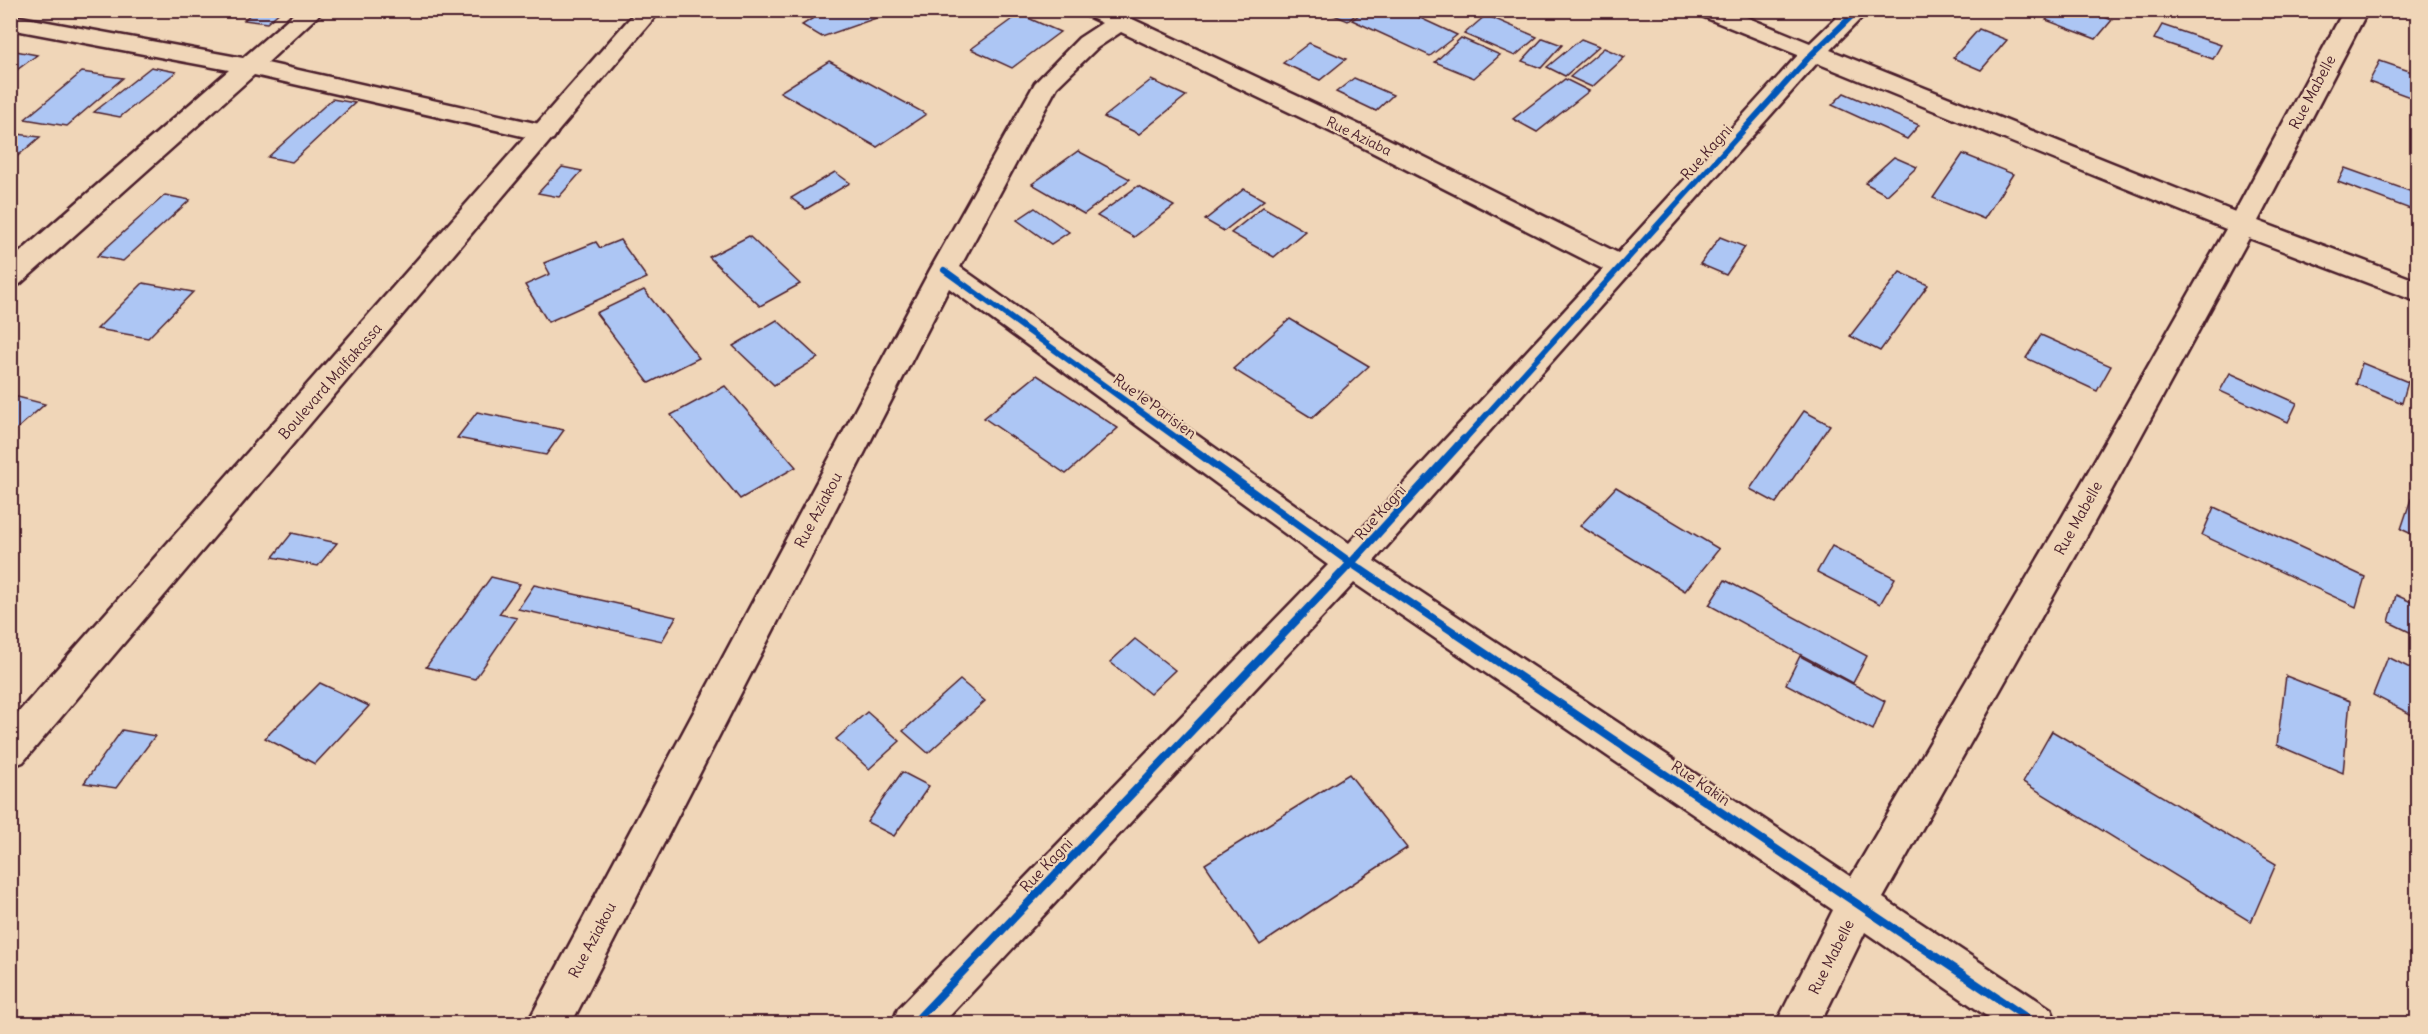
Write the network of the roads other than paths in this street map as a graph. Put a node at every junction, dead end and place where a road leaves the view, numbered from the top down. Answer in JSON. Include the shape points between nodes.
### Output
{"nodes":[{"id":1,"x":314,"y":10,"type":"edge"},
{"id":2,"x":650,"y":10,"type":"edge"},
{"id":3,"x":1707,"y":10,"type":"edge"},
{"id":4,"x":1858,"y":10,"type":"edge"},
{"id":5,"x":2356,"y":10,"type":"edge"},
{"id":6,"x":1106,"y":16,"type":"edge"},
{"id":7,"x":10,"y":22,"type":"edge"},
{"id":8,"x":1812,"y":54,"type":"junction"},
{"id":9,"x":250,"y":67,"type":"junction"},
{"id":10,"x":544,"y":133,"type":"junction"},
{"id":11,"x":2242,"y":225,"type":"junction"},
{"id":12,"x":1622,"y":267,"type":"junction"},
{"id":13,"x":944,"y":270,"type":"junction"},
{"id":14,"x":10,"y":277,"type":"edge"},
{"id":15,"x":2418,"y":292,"type":"edge"},
{"id":16,"x":1351,"y":564,"type":"junction"},
{"id":17,"x":10,"y":750,"type":"edge"},
{"id":18,"x":1857,"y":905,"type":"junction"},
{"id":19,"x":548,"y":1023,"type":"edge"},
{"id":20,"x":913,"y":1023,"type":"edge"},
{"id":21,"x":1797,"y":1023,"type":"edge"},
{"id":22,"x":2036,"y":1023,"type":"edge"}],
"edges":[{"from":1,"to":9,"type":"street"},
{"from":2,"to":10,"type":"street","name":"Boulevard Malfakassa"},
{"from":3,"to":8,"type":"street"},
{"from":4,"to":8,"type":"street","name":"Rue Kagni"},
{"from":5,"to":11,"type":"street","name":"Rue Mabelle"},
{"from":6,"to":12,"type":"street","name":"Rue Aziaba","via":[[1357,134]]},
{"from":6,"to":13,"type":"street","name":"Rue Aziakou","via":[[1088,43],[1047,82]]},
{"from":7,"to":9,"type":"street"},
{"from":8,"to":11,"type":"street"},
{"from":8,"to":12,"type":"street","name":"Rue Kagni"},
{"from":9,"to":10,"type":"street"},
{"from":9,"to":14,"type":"street"},
{"from":10,"to":17,"type":"street","name":"Boulevard Malfakassa"},
{"from":11,"to":15,"type":"street"},
{"from":11,"to":18,"type":"street","name":"Rue Mabelle"},
{"from":12,"to":16,"type":"street","name":"Rue Kagni"},
{"from":13,"to":16,"type":"street","name":"Rue le Parisien"},
{"from":13,"to":19,"type":"street","name":"Rue Aziakou"},
{"from":16,"to":18,"type":"street","name":"Rue Kakin"},
{"from":16,"to":20,"type":"street","name":"Rue Kagni"},
{"from":18,"to":21,"type":"street","name":"Rue Mabelle"},
{"from":18,"to":22,"type":"street","name":"Rue Kakin"}]}
